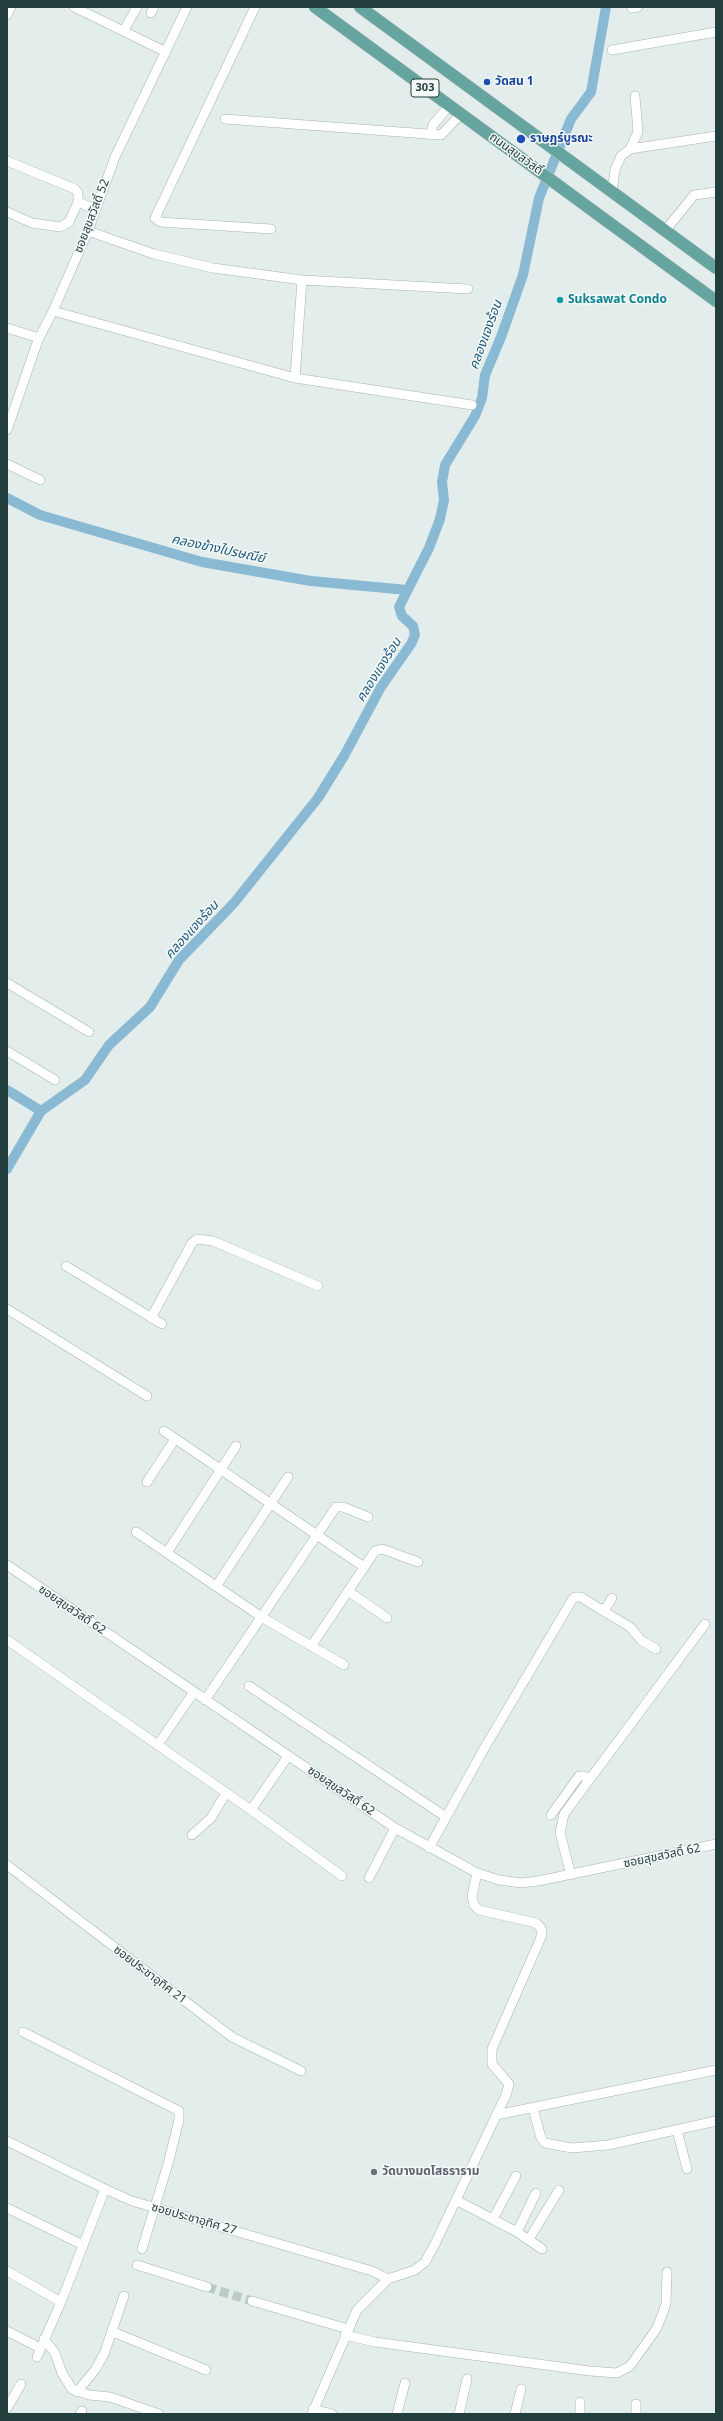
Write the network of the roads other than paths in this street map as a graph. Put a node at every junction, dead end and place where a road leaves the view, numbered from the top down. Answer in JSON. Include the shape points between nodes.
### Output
{"nodes":[{"id":1,"x":11,"y":7,"type":"edge"},
{"id":2,"x":74,"y":7,"type":"edge"},
{"id":3,"x":136,"y":7,"type":"edge"},
{"id":4,"x":187,"y":7,"type":"edge"},
{"id":5,"x":255,"y":7,"type":"edge"},
{"id":6,"x":315,"y":7,"type":"edge"},
{"id":7,"x":360,"y":7,"type":"edge"},
{"id":8,"x":7,"y":15,"type":"edge"},
{"id":9,"x":124,"y":30,"type":"junction"},
{"id":10,"x":716,"y":32,"type":"edge"},
{"id":11,"x":612,"y":50,"type":"dead end"},
{"id":12,"x":166,"y":52,"type":"junction"},
{"id":13,"x":635,"y":96,"type":"dead end"},
{"id":14,"x":449,"y":106,"type":"junction"},
{"id":15,"x":461,"y":114,"type":"junction"},
{"id":16,"x":225,"y":119,"type":"dead end"},
{"id":17,"x":430,"y":135,"type":"junction"},
{"id":18,"x":716,"y":136,"type":"edge"},
{"id":19,"x":630,"y":148,"type":"junction"},
{"id":20,"x":7,"y":160,"type":"edge"},
{"id":21,"x":612,"y":192,"type":"junction"},
{"id":22,"x":716,"y":192,"type":"edge"},
{"id":23,"x":78,"y":202,"type":"junction"},
{"id":24,"x":95,"y":209,"type":"junction"},
{"id":25,"x":7,"y":212,"type":"edge"},
{"id":26,"x":272,"y":229,"type":"dead end"},
{"id":27,"x":88,"y":231,"type":"junction"},
{"id":28,"x":665,"y":231,"type":"junction"},
{"id":29,"x":716,"y":268,"type":"edge"},
{"id":30,"x":302,"y":280,"type":"junction"},
{"id":31,"x":468,"y":290,"type":"dead end"},
{"id":32,"x":716,"y":300,"type":"edge"},
{"id":33,"x":53,"y":311,"type":"junction"},
{"id":34,"x":7,"y":328,"type":"edge"},
{"id":35,"x":39,"y":338,"type":"junction"},
{"id":36,"x":295,"y":378,"type":"junction"},
{"id":37,"x":472,"y":405,"type":"dead end"},
{"id":38,"x":7,"y":430,"type":"edge"},
{"id":39,"x":7,"y":464,"type":"edge"},
{"id":40,"x":40,"y":480,"type":"dead end"},
{"id":41,"x":7,"y":983,"type":"edge"},
{"id":42,"x":89,"y":1032,"type":"dead end"},
{"id":43,"x":7,"y":1051,"type":"edge"},
{"id":44,"x":54,"y":1080,"type":"dead end"},
{"id":45,"x":66,"y":1266,"type":"dead end"},
{"id":46,"x":318,"y":1286,"type":"dead end"},
{"id":47,"x":7,"y":1309,"type":"edge"},
{"id":48,"x":151,"y":1318,"type":"junction"},
{"id":49,"x":162,"y":1324,"type":"dead end"},
{"id":50,"x":147,"y":1396,"type":"dead end"},
{"id":51,"x":164,"y":1431,"type":"dead end"},
{"id":52,"x":175,"y":1439,"type":"junction"},
{"id":53,"x":236,"y":1446,"type":"dead end"},
{"id":54,"x":222,"y":1470,"type":"junction"},
{"id":55,"x":288,"y":1476,"type":"dead end"},
{"id":56,"x":148,"y":1482,"type":"dead end"},
{"id":57,"x":270,"y":1503,"type":"junction"},
{"id":58,"x":368,"y":1517,"type":"dead end"},
{"id":59,"x":136,"y":1532,"type":"dead end"},
{"id":60,"x":318,"y":1535,"type":"junction"},
{"id":61,"x":168,"y":1551,"type":"junction"},
{"id":62,"x":418,"y":1562,"type":"dead end"},
{"id":63,"x":7,"y":1565,"type":"edge"},
{"id":64,"x":364,"y":1567,"type":"junction"},
{"id":65,"x":217,"y":1585,"type":"junction"},
{"id":66,"x":348,"y":1591,"type":"junction"},
{"id":67,"x":612,"y":1598,"type":"dead end"},
{"id":68,"x":600,"y":1609,"type":"junction"},
{"id":69,"x":263,"y":1618,"type":"junction"},
{"id":70,"x":387,"y":1618,"type":"dead end"},
{"id":71,"x":705,"y":1624,"type":"dead end"},
{"id":72,"x":7,"y":1640,"type":"edge"},
{"id":73,"x":312,"y":1645,"type":"junction"},
{"id":74,"x":656,"y":1649,"type":"dead end"},
{"id":75,"x":344,"y":1665,"type":"dead end"},
{"id":76,"x":249,"y":1686,"type":"dead end"},
{"id":77,"x":194,"y":1692,"type":"junction"},
{"id":78,"x":205,"y":1700,"type":"junction"},
{"id":79,"x":161,"y":1740,"type":"dead end"},
{"id":80,"x":288,"y":1756,"type":"junction"},
{"id":81,"x":590,"y":1779,"type":"junction"},
{"id":82,"x":226,"y":1793,"type":"junction"},
{"id":83,"x":251,"y":1810,"type":"junction"},
{"id":84,"x":552,"y":1814,"type":"dead end"},
{"id":85,"x":446,"y":1817,"type":"junction"},
{"id":86,"x":395,"y":1828,"type":"junction"},
{"id":87,"x":192,"y":1835,"type":"dead end"},
{"id":88,"x":716,"y":1844,"type":"edge"},
{"id":89,"x":429,"y":1848,"type":"junction"},
{"id":90,"x":7,"y":1865,"type":"edge"},
{"id":91,"x":477,"y":1873,"type":"junction"},
{"id":92,"x":571,"y":1874,"type":"junction"},
{"id":93,"x":342,"y":1876,"type":"dead end"},
{"id":94,"x":369,"y":1878,"type":"dead end"},
{"id":95,"x":23,"y":2032,"type":"dead end"},
{"id":96,"x":716,"y":2070,"type":"edge"},
{"id":97,"x":301,"y":2071,"type":"dead end"},
{"id":98,"x":534,"y":2108,"type":"junction"},
{"id":99,"x":496,"y":2115,"type":"junction"},
{"id":100,"x":716,"y":2121,"type":"edge"},
{"id":101,"x":677,"y":2130,"type":"junction"},
{"id":102,"x":7,"y":2140,"type":"edge"},
{"id":103,"x":687,"y":2169,"type":"dead end"},
{"id":104,"x":516,"y":2176,"type":"dead end"},
{"id":105,"x":104,"y":2189,"type":"junction"},
{"id":106,"x":559,"y":2190,"type":"dead end"},
{"id":107,"x":536,"y":2193,"type":"dead end"},
{"id":108,"x":456,"y":2200,"type":"junction"},
{"id":109,"x":155,"y":2207,"type":"junction"},
{"id":110,"x":7,"y":2208,"type":"edge"},
{"id":111,"x":494,"y":2219,"type":"junction"},
{"id":112,"x":517,"y":2232,"type":"junction"},
{"id":113,"x":529,"y":2239,"type":"junction"},
{"id":114,"x":82,"y":2245,"type":"junction"},
{"id":115,"x":142,"y":2249,"type":"dead end"},
{"id":116,"x":542,"y":2249,"type":"dead end"},
{"id":117,"x":137,"y":2265,"type":"dead end"},
{"id":118,"x":7,"y":2271,"type":"edge"},
{"id":119,"x":667,"y":2272,"type":"dead end"},
{"id":120,"x":388,"y":2279,"type":"junction"},
{"id":121,"x":207,"y":2287,"type":"tunnel mouth"},
{"id":122,"x":124,"y":2296,"type":"dead end"},
{"id":123,"x":252,"y":2301,"type":"tunnel mouth"},
{"id":124,"x":61,"y":2302,"type":"junction"},
{"id":125,"x":7,"y":2330,"type":"edge"},
{"id":126,"x":113,"y":2332,"type":"junction"},
{"id":127,"x":346,"y":2332,"type":"junction"},
{"id":128,"x":44,"y":2339,"type":"junction"},
{"id":129,"x":206,"y":2370,"type":"dead end"},
{"id":130,"x":467,"y":2379,"type":"dead end"},
{"id":131,"x":405,"y":2383,"type":"dead end"},
{"id":132,"x":20,"y":2384,"type":"dead end"},
{"id":133,"x":521,"y":2388,"type":"dead end"},
{"id":134,"x":77,"y":2392,"type":"junction"},
{"id":135,"x":580,"y":2402,"type":"dead end"},
{"id":136,"x":636,"y":2404,"type":"dead end"},
{"id":137,"x":7,"y":2408,"type":"edge"},
{"id":138,"x":313,"y":2412,"type":"edge"},
{"id":139,"x":160,"y":2414,"type":"edge"},
{"id":140,"x":332,"y":2414,"type":"edge"},
{"id":141,"x":397,"y":2414,"type":"edge"},
{"id":142,"x":459,"y":2414,"type":"edge"},
{"id":143,"x":515,"y":2414,"type":"edge"},
{"id":144,"x":580,"y":2414,"type":"edge"},
{"id":145,"x":636,"y":2414,"type":"edge"}],
"edges":[{"from":1,"to":8,"type":"street"},
{"from":2,"to":9,"type":"street"},
{"from":3,"to":9,"type":"street"},
{"from":4,"to":12,"type":"street","name":"ซอยสุขสวัสดิ์ 52"},
{"from":5,"to":26,"type":"street","via":[[155,218],[160,222]]},
{"from":6,"to":14,"type":"main road","name":"ถนนสุขสวัสดิ์","number":"303"},
{"from":7,"to":21,"type":"main road","number":"303"},
{"from":9,"to":12,"type":"street"},
{"from":10,"to":11,"type":"street"},
{"from":12,"to":24,"type":"street","name":"ซอยสุขสวัสดิ์ 52","via":[[115,157]]},
{"from":13,"to":19,"type":"street","via":[[638,132]]},
{"from":14,"to":15,"type":"main road","name":"ถนนสุขสวัสดิ์","number":"303"},
{"from":14,"to":17,"type":"street","via":[[433,125]]},
{"from":15,"to":17,"type":"street","via":[[441,135]]},
{"from":15,"to":32,"type":"main road","name":"ถนนสุขสวัสดิ์","number":"303"},
{"from":16,"to":17,"type":"street"},
{"from":18,"to":19,"type":"street"},
{"from":19,"to":21,"type":"street","via":[[620,156]]},
{"from":20,"to":23,"type":"street","via":[[75,189],[78,193]]},
{"from":21,"to":28,"type":"main road","number":"303"},
{"from":22,"to":28,"type":"street","via":[[694,195]]},
{"from":23,"to":24,"type":"street"},
{"from":23,"to":25,"type":"street","via":[[69,222],[60,227],[32,223]]},
{"from":24,"to":27,"type":"street","name":"ซอยสุขสวัสดิ์ 52"},
{"from":27,"to":30,"type":"street","via":[[188,263]]},
{"from":27,"to":33,"type":"street","name":"ซอยสุขสวัสดิ์ 52"},
{"from":28,"to":29,"type":"main road","number":"303"},
{"from":30,"to":31,"type":"street"},
{"from":30,"to":36,"type":"street"},
{"from":33,"to":35,"type":"street","name":"ซอยสุขสวัสดิ์ 52"},
{"from":33,"to":36,"type":"street"},
{"from":34,"to":35,"type":"street"},
{"from":35,"to":38,"type":"street","name":"ซอยสุขสวัสดิ์ 52"},
{"from":36,"to":37,"type":"street"},
{"from":39,"to":40,"type":"street"},
{"from":41,"to":42,"type":"street"},
{"from":43,"to":44,"type":"street"},
{"from":45,"to":48,"type":"street"},
{"from":46,"to":48,"type":"street","via":[[213,1241],[197,1239],[192,1243]]},
{"from":47,"to":50,"type":"street"},
{"from":48,"to":49,"type":"street"},
{"from":51,"to":52,"type":"street"},
{"from":52,"to":54,"type":"street"},
{"from":52,"to":56,"type":"street"},
{"from":53,"to":54,"type":"street"},
{"from":54,"to":57,"type":"street"},
{"from":54,"to":61,"type":"street"},
{"from":55,"to":57,"type":"street"},
{"from":57,"to":60,"type":"street"},
{"from":57,"to":65,"type":"street"},
{"from":58,"to":60,"type":"street","via":[[344,1507],[336,1507]]},
{"from":59,"to":61,"type":"street"},
{"from":60,"to":64,"type":"street"},
{"from":60,"to":69,"type":"street"},
{"from":61,"to":65,"type":"street"},
{"from":62,"to":64,"type":"street","via":[[378,1549]]},
{"from":63,"to":77,"type":"street","name":"ซอยสุขสวัสดิ์ 62"},
{"from":64,"to":66,"type":"street"},
{"from":65,"to":69,"type":"street"},
{"from":66,"to":70,"type":"street"},
{"from":66,"to":73,"type":"street"},
{"from":67,"to":68,"type":"street","via":[[606,1608]]},
{"from":68,"to":74,"type":"street","via":[[630,1627],[642,1640]]},
{"from":68,"to":85,"type":"street","via":[[581,1597],[572,1600]]},
{"from":69,"to":73,"type":"street"},
{"from":69,"to":78,"type":"street"},
{"from":71,"to":81,"type":"street"},
{"from":72,"to":82,"type":"street"},
{"from":73,"to":75,"type":"street"},
{"from":76,"to":85,"type":"street"},
{"from":77,"to":78,"type":"street","name":"ซอยสุขสวัสดิ์ 62"},
{"from":77,"to":79,"type":"street"},
{"from":78,"to":80,"type":"street","name":"ซอยสุขสวัสดิ์ 62"},
{"from":80,"to":83,"type":"street"},
{"from":80,"to":86,"type":"street","name":"ซอยสุขสวัสดิ์ 62"},
{"from":81,"to":84,"type":"street","via":[[579,1776]]},
{"from":81,"to":92,"type":"street","via":[[564,1814],[561,1823],[560,1833]]},
{"from":82,"to":83,"type":"street"},
{"from":82,"to":87,"type":"street","via":[[211,1818]]},
{"from":83,"to":93,"type":"street"},
{"from":85,"to":89,"type":"street"},
{"from":86,"to":89,"type":"street","name":"ซอยสุขสวัสดิ์ 62"},
{"from":86,"to":94,"type":"street"},
{"from":88,"to":92,"type":"street","name":"ซอยสุขสวัสดิ์ 62"},
{"from":89,"to":91,"type":"street","name":"ซอยสุขสวัสดิ์ 62"},
{"from":90,"to":97,"type":"street","name":"ซอยประชาอุทิศ 21","via":[[232,2037]]},
{"from":91,"to":92,"type":"street","name":"ซอยสุขสวัสดิ์ 62","via":[[521,1883]]},
{"from":91,"to":99,"type":"street","via":[[472,1896],[474,1905],[479,1910],[536,1923],[541,1928],[542,1935],[492,2049],[492,2064],[509,2084]]},
{"from":95,"to":109,"type":"street","via":[[179,2111],[176,2135]]},
{"from":96,"to":98,"type":"street"},
{"from":98,"to":99,"type":"street"},
{"from":98,"to":101,"type":"street","via":[[541,2138],[545,2143],[557,2147],[588,2148]]},
{"from":99,"to":108,"type":"street"},
{"from":100,"to":101,"type":"street"},
{"from":101,"to":103,"type":"street"},
{"from":102,"to":105,"type":"street","name":"ซอยประชาอุทิศ 27"},
{"from":104,"to":111,"type":"street"},
{"from":105,"to":109,"type":"street","name":"ซอยประชาอุทิศ 27"},
{"from":105,"to":114,"type":"street"},
{"from":106,"to":113,"type":"street"},
{"from":107,"to":112,"type":"street"},
{"from":108,"to":111,"type":"street"},
{"from":108,"to":120,"type":"street","via":[[425,2262],[414,2270]]},
{"from":109,"to":115,"type":"street"},
{"from":109,"to":120,"type":"street","name":"ซอยประชาอุทิศ 27","via":[[372,2271]]},
{"from":110,"to":114,"type":"street"},
{"from":111,"to":112,"type":"street"},
{"from":112,"to":113,"type":"street"},
{"from":113,"to":116,"type":"street"},
{"from":114,"to":124,"type":"street"},
{"from":117,"to":121,"type":"street"},
{"from":118,"to":124,"type":"street"},
{"from":119,"to":127,"type":"street","via":[[666,2304],[657,2328],[630,2366],[617,2373],[375,2342]]},
{"from":120,"to":127,"type":"street","via":[[357,2310]]},
{"from":122,"to":126,"type":"street"},
{"from":123,"to":127,"type":"street"},
{"from":124,"to":128,"type":"street"},
{"from":125,"to":128,"type":"street","via":[[39,2353]]},
{"from":126,"to":129,"type":"street"},
{"from":126,"to":134,"type":"street","via":[[95,2370]]},
{"from":127,"to":138,"type":"street"},
{"from":128,"to":134,"type":"street","via":[[55,2353],[66,2381]]},
{"from":130,"to":142,"type":"street"},
{"from":131,"to":141,"type":"street"},
{"from":132,"to":137,"type":"street"},
{"from":133,"to":143,"type":"street"},
{"from":134,"to":139,"type":"street","via":[[110,2397]]},
{"from":135,"to":144,"type":"street"},
{"from":136,"to":145,"type":"street"},
{"from":138,"to":140,"type":"street"}]}
